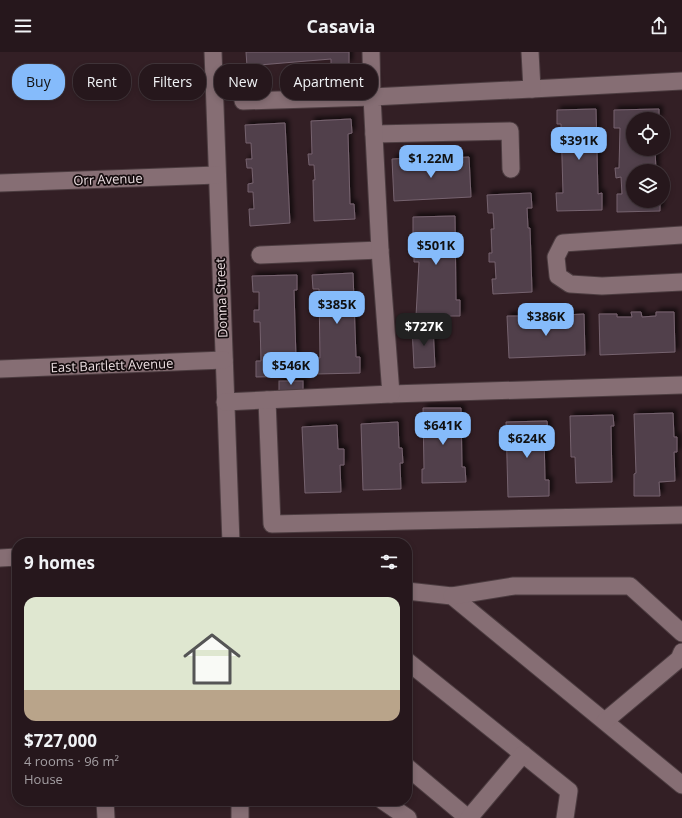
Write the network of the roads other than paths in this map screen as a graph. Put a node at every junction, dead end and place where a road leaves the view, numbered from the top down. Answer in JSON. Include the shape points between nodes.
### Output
{"nodes":[{"id":1,"x":213,"y":52,"type":"edge"},
{"id":2,"x":371,"y":52,"type":"edge"},
{"id":3,"x":530,"y":52,"type":"edge"},
{"id":4,"x":371,"y":64,"type":"edge"},
{"id":5,"x":682,"y":81,"type":"edge"},
{"id":6,"x":532,"y":89,"type":"junction"},
{"id":7,"x":378,"y":97,"type":"edge"},
{"id":8,"x":280,"y":100,"type":"edge"},
{"id":9,"x":372,"y":100,"type":"edge"},
{"id":10,"x":243,"y":101,"type":"dead end"},
{"id":11,"x":374,"y":134,"type":"junction"},
{"id":12,"x":510,"y":168,"type":"dead end"},
{"id":13,"x":217,"y":175,"type":"junction"},
{"id":14,"x":0,"y":183,"type":"edge"},
{"id":15,"x":682,"y":235,"type":"edge"},
{"id":16,"x":380,"y":250,"type":"junction"},
{"id":17,"x":260,"y":255,"type":"dead end"},
{"id":18,"x":682,"y":282,"type":"edge"},
{"id":19,"x":224,"y":360,"type":"junction"},
{"id":20,"x":0,"y":369,"type":"edge"},
{"id":21,"x":682,"y":385,"type":"edge"},
{"id":22,"x":391,"y":394,"type":"junction"},
{"id":23,"x":267,"y":400,"type":"junction"},
{"id":24,"x":225,"y":402,"type":"junction"},
{"id":25,"x":682,"y":515,"type":"edge"},
{"id":26,"x":231,"y":538,"type":"edge"},
{"id":27,"x":12,"y":557,"type":"edge"},
{"id":28,"x":0,"y":558,"type":"edge"},
{"id":29,"x":412,"y":592,"type":"edge"},
{"id":30,"x":452,"y":596,"type":"junction"},
{"id":31,"x":682,"y":632,"type":"edge"},
{"id":32,"x":682,"y":652,"type":"edge"},
{"id":33,"x":412,"y":665,"type":"edge"},
{"id":34,"x":605,"y":722,"type":"junction"},
{"id":35,"x":523,"y":754,"type":"junction"},
{"id":36,"x":412,"y":771,"type":"edge"},
{"id":37,"x":682,"y":784,"type":"edge"},
{"id":38,"x":106,"y":806,"type":"edge"},
{"id":39,"x":240,"y":806,"type":"edge"},
{"id":40,"x":390,"y":806,"type":"edge"},
{"id":41,"x":106,"y":818,"type":"edge"},
{"id":42,"x":240,"y":818,"type":"edge"},
{"id":43,"x":408,"y":818,"type":"edge"},
{"id":44,"x":468,"y":818,"type":"edge"},
{"id":45,"x":565,"y":818,"type":"edge"}],
"edges":[{"from":1,"to":13,"type":"street","name":"Donna Street"},
{"from":2,"to":4,"type":"street"},
{"from":3,"to":6,"type":"street"},
{"from":5,"to":6,"type":"street"},
{"from":6,"to":7,"type":"street"},
{"from":8,"to":10,"type":"street"},
{"from":9,"to":11,"type":"street"},
{"from":11,"to":12,"type":"street","via":[[510,132]]},
{"from":11,"to":16,"type":"street"},
{"from":13,"to":14,"type":"street","name":"Orr Avenue"},
{"from":13,"to":19,"type":"street","name":"Donna Street"},
{"from":15,"to":18,"type":"street","via":[[563,242],[556,257],[558,276],[570,284],[602,286]]},
{"from":16,"to":17,"type":"street"},
{"from":16,"to":22,"type":"street"},
{"from":19,"to":20,"type":"street","name":"East Bartlett Avenue"},
{"from":19,"to":24,"type":"street","name":"Donna Street"},
{"from":21,"to":22,"type":"street"},
{"from":22,"to":23,"type":"street"},
{"from":23,"to":24,"type":"street"},
{"from":23,"to":25,"type":"street","via":[[272,524]]},
{"from":24,"to":26,"type":"street","name":"Donna Street"},
{"from":27,"to":28,"type":"street"},
{"from":29,"to":30,"type":"street"},
{"from":30,"to":31,"type":"street","via":[[514,586],[630,586]]},
{"from":30,"to":34,"type":"street"},
{"from":32,"to":34,"type":"street","via":[[679,659]]},
{"from":33,"to":35,"type":"street"},
{"from":34,"to":37,"type":"street"},
{"from":35,"to":44,"type":"street"},
{"from":35,"to":45,"type":"street","via":[[569,791]]},
{"from":36,"to":44,"type":"street"},
{"from":38,"to":41,"type":"street"},
{"from":39,"to":42,"type":"street"},
{"from":40,"to":43,"type":"street"}]}
